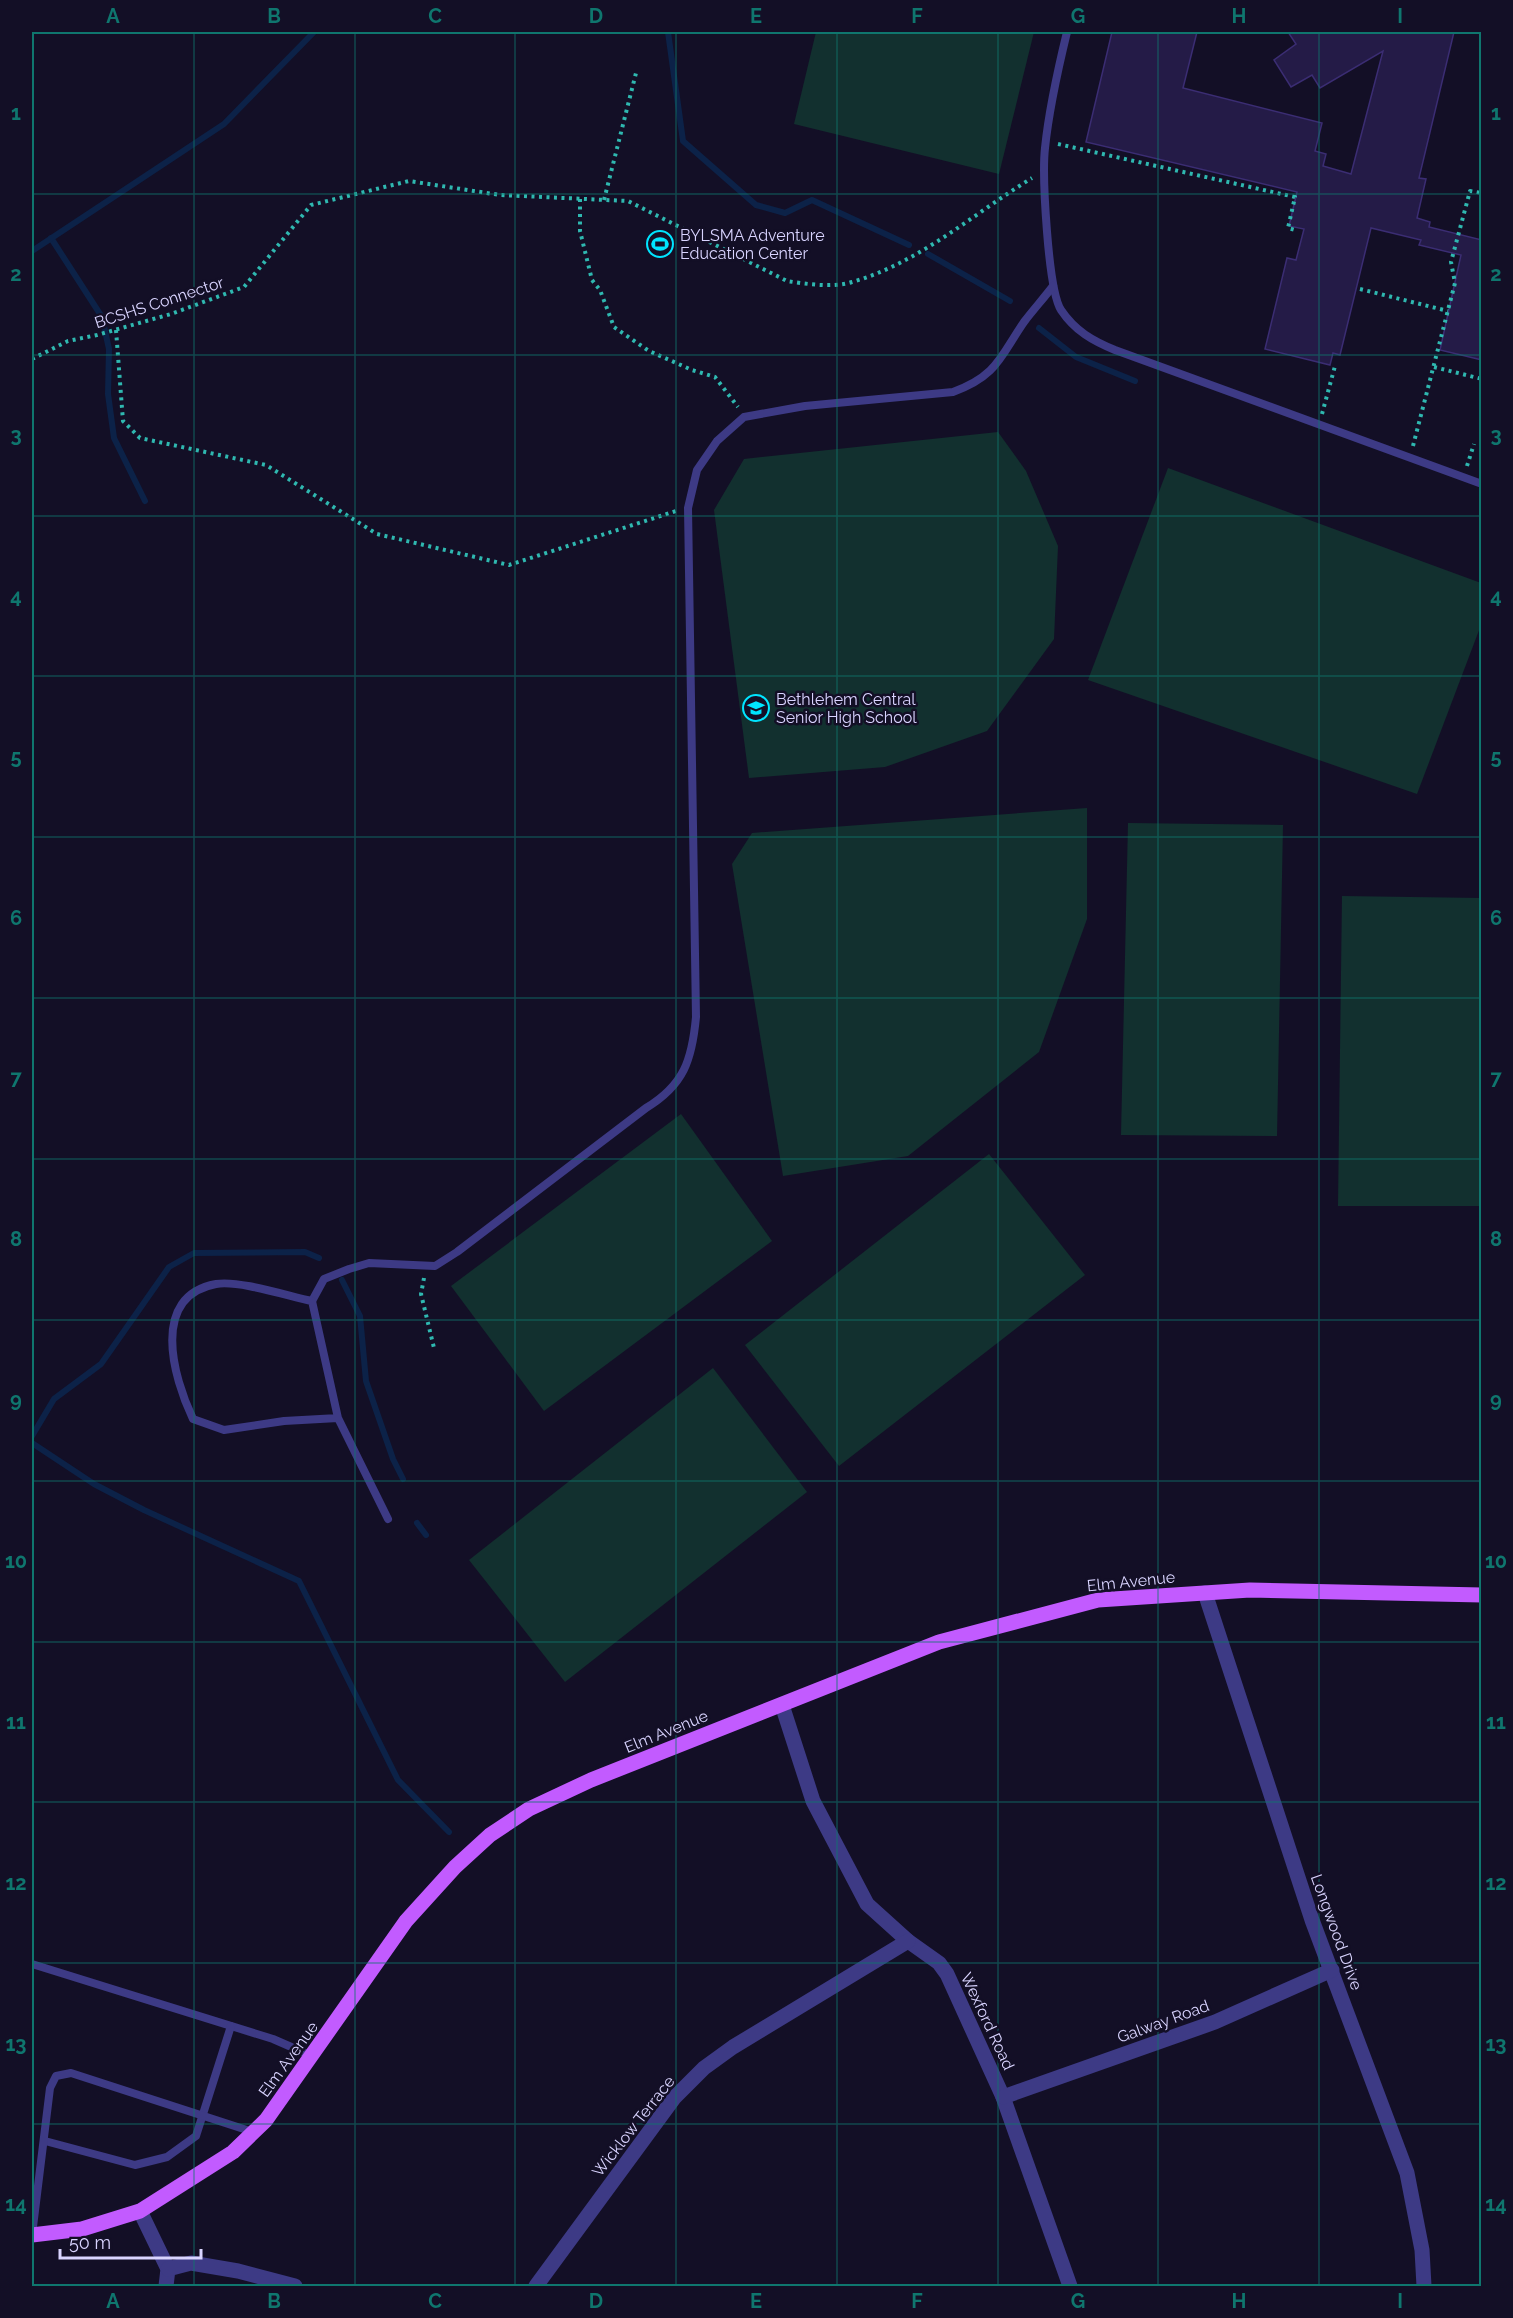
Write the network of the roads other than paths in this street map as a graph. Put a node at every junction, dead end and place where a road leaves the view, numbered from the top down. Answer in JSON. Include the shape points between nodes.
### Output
{"nodes":[{"id":1,"x":1067,"y":32,"type":"edge"},
{"id":2,"x":1053,"y":286,"type":"junction"},
{"id":3,"x":1482,"y":484,"type":"edge"},
{"id":4,"x":312,"y":1301,"type":"junction"},
{"id":5,"x":338,"y":1418,"type":"junction"},
{"id":6,"x":388,"y":1519,"type":"dead end"},
{"id":7,"x":1204,"y":1593,"type":"junction"},
{"id":8,"x":1482,"y":1594,"type":"edge"},
{"id":9,"x":782,"y":1705,"type":"junction"},
{"id":10,"x":908,"y":1941,"type":"junction"},
{"id":11,"x":32,"y":1964,"type":"edge"},
{"id":12,"x":1332,"y":1970,"type":"junction"},
{"id":13,"x":231,"y":2026,"type":"junction"},
{"id":14,"x":312,"y":2057,"type":"junction"},
{"id":15,"x":1003,"y":2097,"type":"junction"},
{"id":16,"x":203,"y":2116,"type":"junction"},
{"id":17,"x":253,"y":2132,"type":"junction"},
{"id":18,"x":45,"y":2141,"type":"junction"},
{"id":19,"x":32,"y":2164,"type":"edge"},
{"id":20,"x":42,"y":2166,"type":"junction"},
{"id":21,"x":34,"y":2198,"type":"edge"},
{"id":22,"x":140,"y":2211,"type":"junction"},
{"id":23,"x":32,"y":2235,"type":"edge"},
{"id":24,"x":168,"y":2269,"type":"junction"},
{"id":25,"x":166,"y":2286,"type":"edge"},
{"id":26,"x":296,"y":2286,"type":"edge"},
{"id":27,"x":536,"y":2286,"type":"edge"},
{"id":28,"x":1070,"y":2286,"type":"edge"},
{"id":29,"x":1424,"y":2286,"type":"edge"}],
"edges":[{"from":1,"to":2,"type":"lane","via":[[1046,141]]},
{"from":2,"to":3,"type":"lane","via":[[1060,308],[1092,340]]},
{"from":2,"to":4,"type":"lane","via":[[1002,358],[974,384],[953,392],[805,406],[744,417],[717,441],[697,470],[688,508],[696,1017],[690,1061],[666,1095],[435,1266],[369,1263],[324,1279]]},
{"from":4,"to":5,"type":"lane"},
{"from":4,"to":5,"type":"lane","via":[[217,1283],[189,1294],[174,1319],[172,1351],[179,1391],[193,1419],[224,1430]]},
{"from":5,"to":6,"type":"lane"},
{"from":7,"to":8,"type":"main road","name":"Elm Avenue","via":[[1250,1590]]},
{"from":7,"to":9,"type":"main road","name":"Elm Avenue","via":[[1098,1600],[950,1639]]},
{"from":7,"to":12,"type":"street","name":"Longwood Drive"},
{"from":9,"to":10,"type":"street","name":"Wexford Road","via":[[813,1801],[867,1904]]},
{"from":9,"to":14,"type":"main road","name":"Elm Avenue","via":[[591,1780],[529,1809],[490,1835],[406,1921]]},
{"from":10,"to":15,"type":"street","name":"Wexford Road","via":[[947,1974]]},
{"from":10,"to":27,"type":"street","name":"Wicklow Terrace","via":[[704,2068],[674,2098]]},
{"from":11,"to":13,"type":"lane"},
{"from":12,"to":15,"type":"street","name":"Galway Road","via":[[1215,2022]]},
{"from":12,"to":29,"type":"street","name":"Longwood Drive","via":[[1407,2173],[1422,2250]]},
{"from":13,"to":14,"type":"lane"},
{"from":13,"to":16,"type":"lane"},
{"from":14,"to":17,"type":"main road","name":"Elm Avenue"},
{"from":15,"to":28,"type":"street","name":"Wexford Road"},
{"from":16,"to":17,"type":"lane"},
{"from":16,"to":18,"type":"lane","via":[[196,2136],[167,2157],[135,2165]]},
{"from":16,"to":18,"type":"lane","via":[[71,2073],[56,2076],[50,2088]]},
{"from":17,"to":22,"type":"main road","name":"Elm Avenue","via":[[206,2172]]},
{"from":18,"to":20,"type":"lane"},
{"from":19,"to":20,"type":"lane"},
{"from":20,"to":21,"type":"lane"},
{"from":21,"to":23,"type":"lane"},
{"from":22,"to":23,"type":"main road","name":"Elm Avenue","via":[[82,2229]]},
{"from":22,"to":24,"type":"street"},
{"from":24,"to":25,"type":"street"},
{"from":24,"to":26,"type":"street","via":[[191,2263]]}]}
